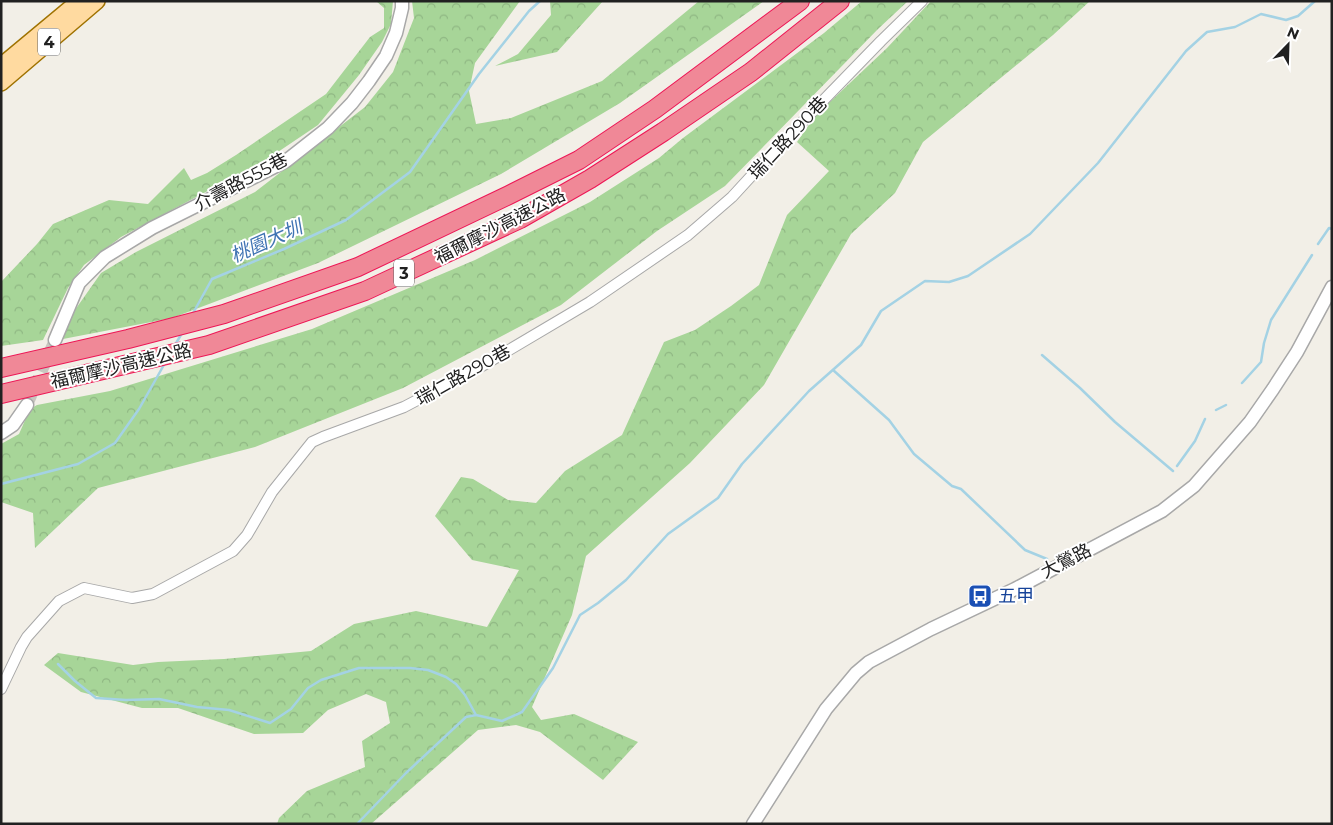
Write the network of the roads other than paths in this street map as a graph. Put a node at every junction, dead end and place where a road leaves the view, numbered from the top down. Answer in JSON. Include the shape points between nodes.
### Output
{"nodes":[{"id":1,"x":79,"y":1,"type":"edge"},
{"id":2,"x":97,"y":1,"type":"edge"},
{"id":3,"x":402,"y":1,"type":"edge"},
{"id":4,"x":800,"y":1,"type":"edge"},
{"id":5,"x":840,"y":1,"type":"edge"},
{"id":6,"x":922,"y":1,"type":"edge"},
{"id":7,"x":1,"y":66,"type":"edge"},
{"id":8,"x":1,"y":83,"type":"edge"},
{"id":9,"x":1332,"y":287,"type":"edge"},
{"id":10,"x":55,"y":340,"type":"tunnel mouth"},
{"id":11,"x":1,"y":368,"type":"edge"},
{"id":12,"x":1,"y":394,"type":"edge"},
{"id":13,"x":27,"y":406,"type":"tunnel mouth"},
{"id":14,"x":1,"y":433,"type":"edge"},
{"id":15,"x":1,"y":689,"type":"edge"},
{"id":16,"x":753,"y":824,"type":"edge"}],
"edges":[{"from":1,"to":7,"type":"main road","number":"4"},
{"from":2,"to":8,"type":"main road","number":"4"},
{"from":3,"to":10,"type":"street","name":"介壽路555巷","via":[[396,33],[386,56],[352,103],[328,128],[286,161],[152,228],[105,257],[79,283]]},
{"from":4,"to":11,"type":"highway","name":"福爾摩沙高速公路","number":"3","via":[[655,109],[579,160],[358,267],[224,314]]},
{"from":5,"to":12,"type":"highway","name":"福爾摩沙高速公路","number":"3","via":[[751,72],[663,132],[520,219],[365,291],[210,345]]},
{"from":6,"to":15,"type":"street","name":"瑞仁路290巷","via":[[732,197],[688,235],[590,302],[482,366],[404,407],[312,442],[272,492],[234,551],[153,594],[132,598],[84,588],[59,601],[24,642]]},
{"from":9,"to":16,"type":"street","name":"大鶯路","via":[[1273,389],[1250,422],[1194,486],[1162,511],[869,662],[826,709]]},
{"from":13,"to":14,"type":"street","via":[[13,425]]}]}
